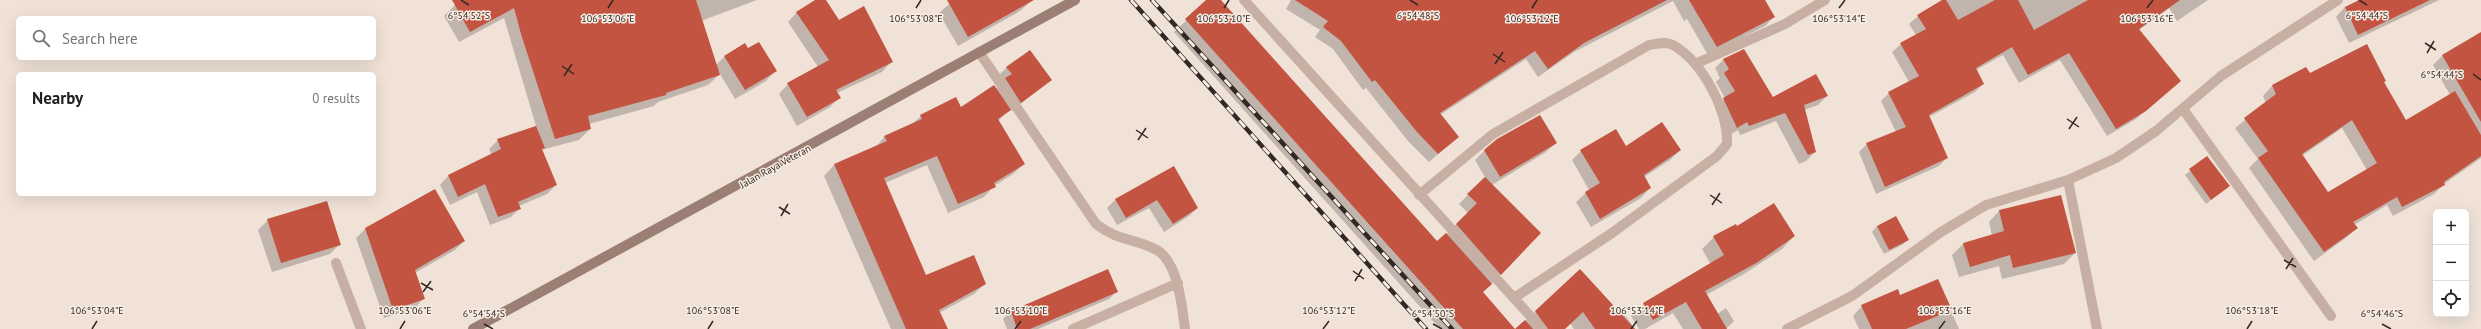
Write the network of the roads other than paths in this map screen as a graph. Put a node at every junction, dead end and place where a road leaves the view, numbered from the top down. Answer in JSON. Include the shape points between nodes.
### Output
{"nodes":[{"id":1,"x":1075,"y":0,"type":"edge"},
{"id":2,"x":1244,"y":0,"type":"edge"},
{"id":3,"x":1825,"y":0,"type":"edge"},
{"id":4,"x":2338,"y":0,"type":"edge"},
{"id":5,"x":979,"y":52,"type":"junction"},
{"id":6,"x":1697,"y":63,"type":"junction"},
{"id":7,"x":2183,"y":109,"type":"junction"},
{"id":8,"x":2068,"y":180,"type":"junction"},
{"id":9,"x":1419,"y":195,"type":"junction"},
{"id":10,"x":336,"y":263,"type":"dead end"},
{"id":11,"x":1178,"y":283,"type":"junction"},
{"id":12,"x":1514,"y":298,"type":"junction"},
{"id":13,"x":2332,"y":316,"type":"dead end"},
{"id":14,"x":361,"y":329,"type":"edge"},
{"id":15,"x":473,"y":329,"type":"edge"},
{"id":16,"x":1073,"y":329,"type":"edge"},
{"id":17,"x":1185,"y":329,"type":"edge"},
{"id":18,"x":1542,"y":329,"type":"edge"},
{"id":19,"x":1787,"y":329,"type":"edge"},
{"id":20,"x":2097,"y":329,"type":"edge"}],
"edges":[{"from":1,"to":5,"type":"street","name":"Jalan Raya Veteran"},
{"from":2,"to":9,"type":"street"},
{"from":3,"to":6,"type":"street","via":[[1785,24]]},
{"from":4,"to":7,"type":"street","via":[[2222,76]]},
{"from":5,"to":11,"type":"street","via":[[1096,224],[1109,234],[1155,249],[1166,258]]},
{"from":5,"to":15,"type":"street","name":"Jalan Raya Veteran","via":[[912,91]]},
{"from":6,"to":9,"type":"street","via":[[1673,45],[1665,43],[1649,46],[1493,134]]},
{"from":6,"to":12,"type":"street","via":[[1724,115],[1727,144],[1717,156],[1612,233]]},
{"from":7,"to":8,"type":"street","via":[[2116,158]]},
{"from":7,"to":13,"type":"street"},
{"from":8,"to":19,"type":"street","via":[[1986,205],[1941,232],[1852,296]]},
{"from":8,"to":20,"type":"street"},
{"from":9,"to":12,"type":"street"},
{"from":10,"to":14,"type":"street"},
{"from":11,"to":16,"type":"street"},
{"from":11,"to":17,"type":"street"},
{"from":12,"to":18,"type":"street"}]}
